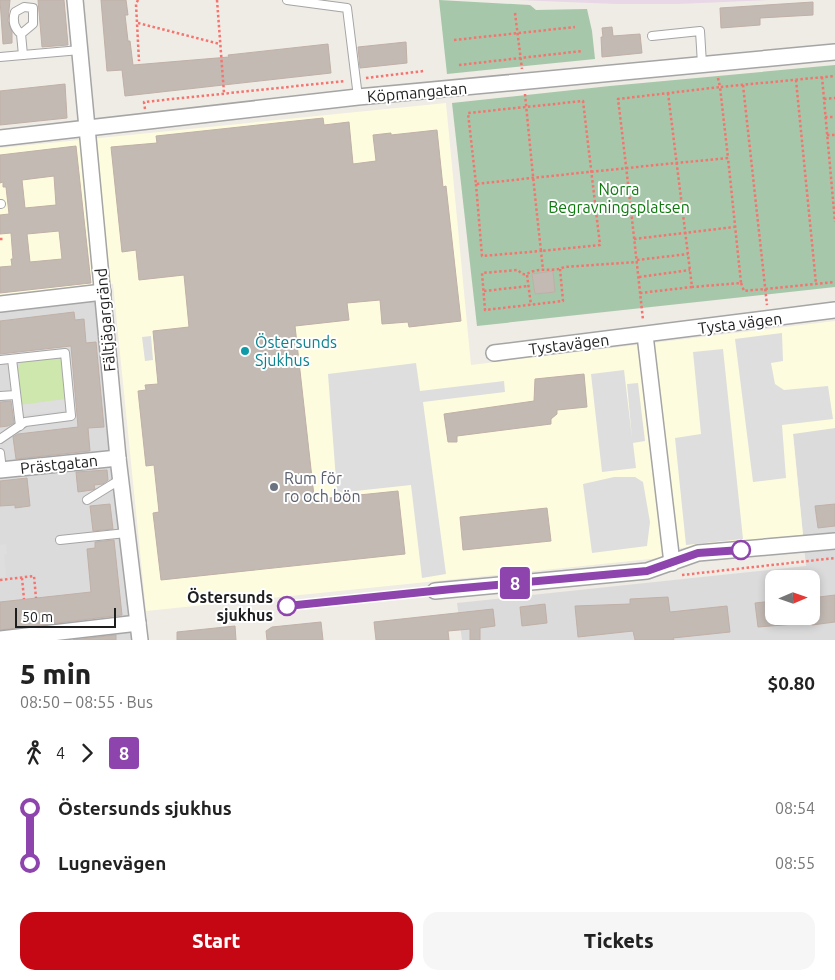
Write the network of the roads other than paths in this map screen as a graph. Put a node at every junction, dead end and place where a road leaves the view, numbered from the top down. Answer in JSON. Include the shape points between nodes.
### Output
{"nodes":[{"id":1,"x":75,"y":0,"type":"edge"},
{"id":2,"x":288,"y":0,"type":"edge"},
{"id":3,"x":21,"y":34,"type":"dead end"},
{"id":4,"x":652,"y":36,"type":"dead end"},
{"id":5,"x":80,"y":50,"type":"junction"},
{"id":6,"x":835,"y":52,"type":"edge"},
{"id":7,"x":23,"y":55,"type":"junction"},
{"id":8,"x":0,"y":57,"type":"edge"},
{"id":9,"x":709,"y":64,"type":"junction"},
{"id":10,"x":358,"y":97,"type":"junction"},
{"id":11,"x":87,"y":128,"type":"junction"},
{"id":12,"x":0,"y":138,"type":"edge"},
{"id":13,"x":103,"y":292,"type":"junction"},
{"id":14,"x":0,"y":304,"type":"edge"},
{"id":15,"x":835,"y":310,"type":"edge"},
{"id":16,"x":645,"y":335,"type":"junction"},
{"id":17,"x":494,"y":353,"type":"dead end"},
{"id":18,"x":12,"y":358,"type":"junction"},
{"id":19,"x":0,"y":360,"type":"edge"},
{"id":20,"x":16,"y":395,"type":"junction"},
{"id":21,"x":0,"y":396,"type":"edge"},
{"id":22,"x":20,"y":426,"type":"junction"},
{"id":23,"x":0,"y":439,"type":"edge"},
{"id":24,"x":0,"y":453,"type":"edge"},
{"id":25,"x":118,"y":458,"type":"junction"},
{"id":26,"x":1,"y":470,"type":"edge"},
{"id":27,"x":121,"y":480,"type":"junction"},
{"id":28,"x":87,"y":500,"type":"dead end"},
{"id":29,"x":126,"y":533,"type":"junction"},
{"id":30,"x":60,"y":540,"type":"dead end"},
{"id":31,"x":835,"y":540,"type":"edge"},
{"id":32,"x":674,"y":569,"type":"junction"},
{"id":33,"x":435,"y":591,"type":"dead end"},
{"id":34,"x":138,"y":623,"type":"junction"},
{"id":35,"x":0,"y":639,"type":"edge"},
{"id":36,"x":140,"y":640,"type":"edge"}],
"edges":[{"from":1,"to":5,"type":"street","name":"Fältjägargränd"},
{"from":2,"to":10,"type":"lane","via":[[347,8]]},
{"from":3,"to":7,"type":"lane"},
{"from":4,"to":9,"type":"lane","via":[[700,31]]},
{"from":5,"to":7,"type":"lane"},
{"from":5,"to":11,"type":"street","name":"Fältjägargränd"},
{"from":6,"to":9,"type":"street","name":"Köpmangatan"},
{"from":7,"to":8,"type":"lane"},
{"from":9,"to":10,"type":"street","name":"Köpmangatan"},
{"from":10,"to":11,"type":"street","name":"Köpmangatan"},
{"from":11,"to":12,"type":"street","name":"Köpmangatan"},
{"from":11,"to":13,"type":"street","name":"Fältjägargränd"},
{"from":13,"to":14,"type":"street"},
{"from":13,"to":25,"type":"street","name":"Fältjägargränd","via":[[109,413]]},
{"from":15,"to":16,"type":"street","name":"Tysta vägen"},
{"from":16,"to":17,"type":"street","name":"Tystavägen"},
{"from":16,"to":32,"type":"street"},
{"from":18,"to":19,"type":"lane"},
{"from":18,"to":20,"type":"lane"},
{"from":18,"to":22,"type":"lane","via":[[65,353],[74,416],[25,422]]},
{"from":20,"to":21,"type":"lane"},
{"from":20,"to":22,"type":"lane"},
{"from":22,"to":23,"type":"lane"},
{"from":24,"to":26,"type":"lane"},
{"from":25,"to":26,"type":"street","name":"Prästgatan"},
{"from":25,"to":27,"type":"street","name":"Fältjägargränd"},
{"from":27,"to":28,"type":"lane"},
{"from":27,"to":29,"type":"street","name":"Fältjägargränd"},
{"from":29,"to":30,"type":"lane"},
{"from":29,"to":34,"type":"street","name":"Fältjägargränd"},
{"from":31,"to":32,"type":"street","via":[[698,553]]},
{"from":32,"to":33,"type":"street"},
{"from":34,"to":35,"type":"street"},
{"from":34,"to":36,"type":"street","name":"Fältjägargränd"}]}
